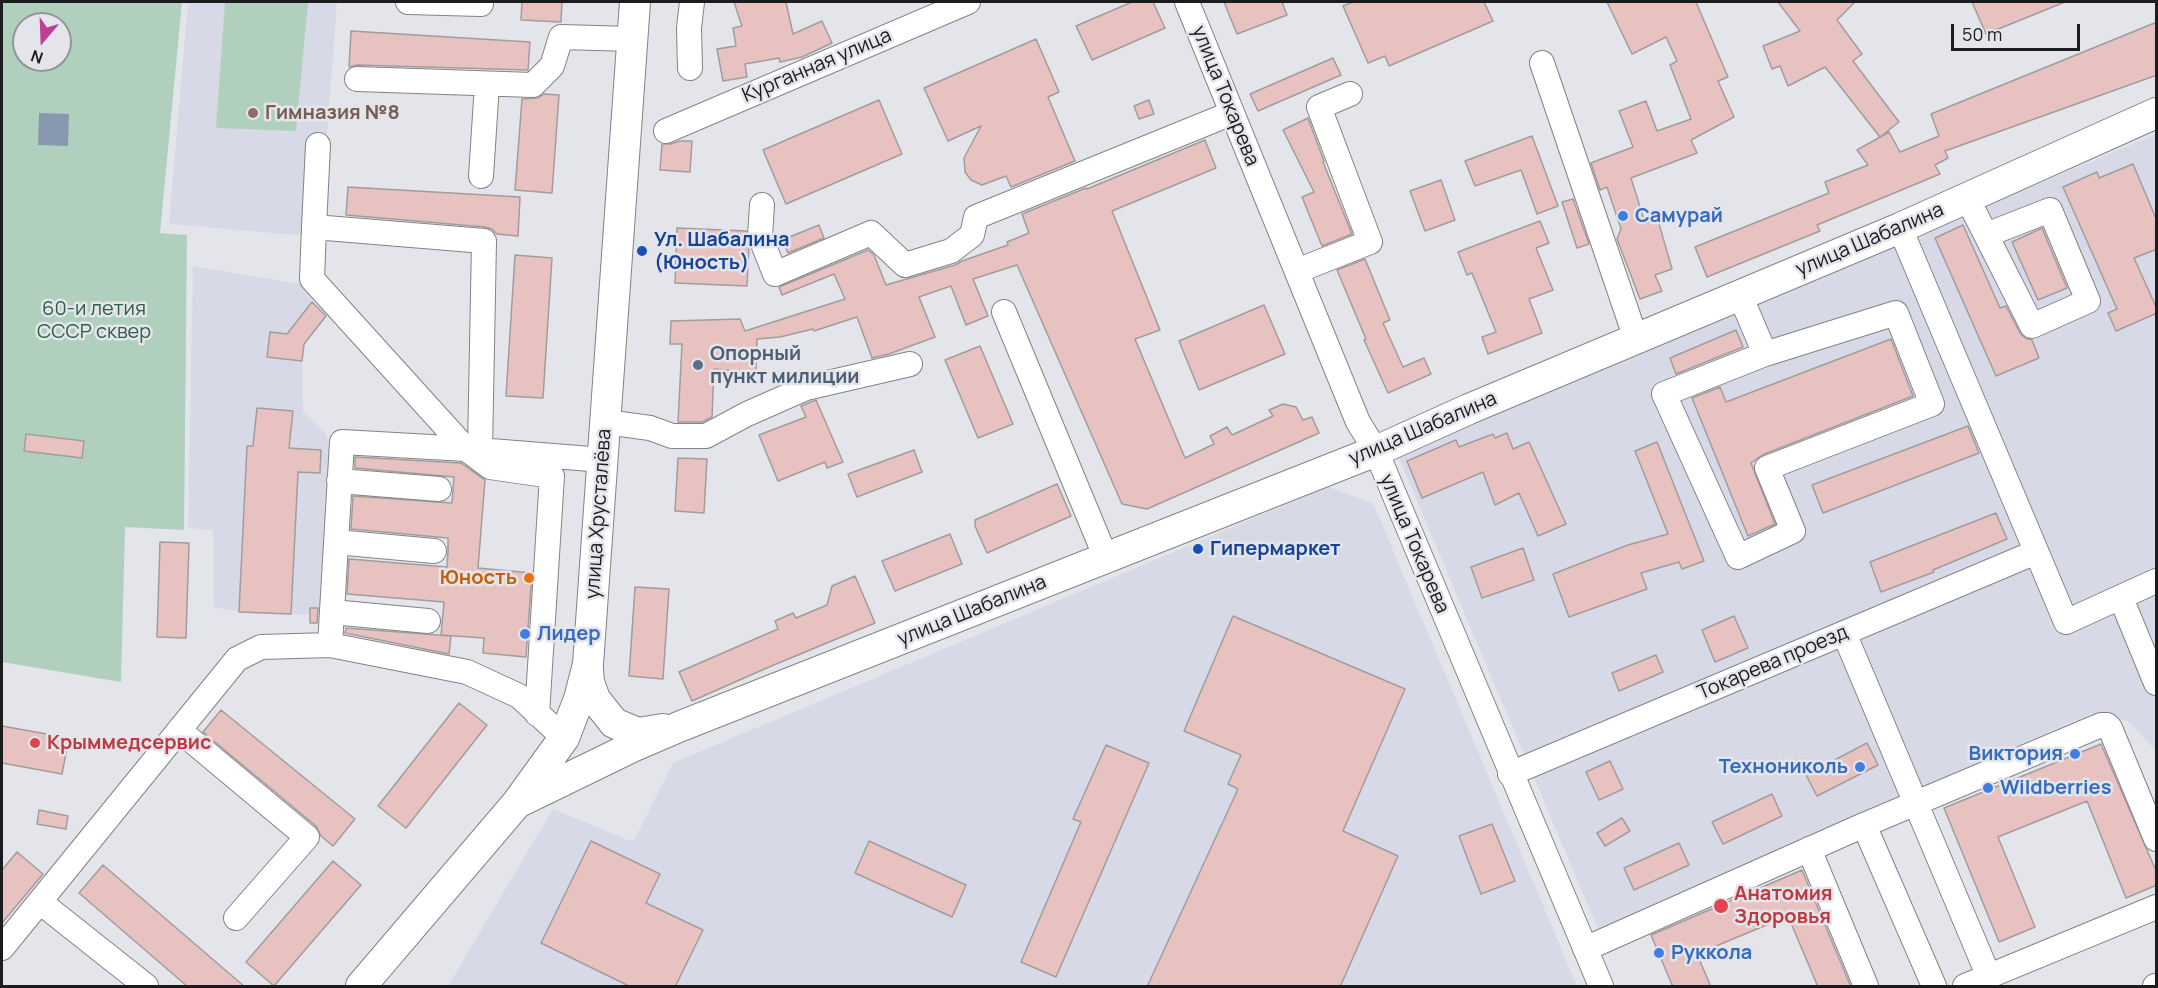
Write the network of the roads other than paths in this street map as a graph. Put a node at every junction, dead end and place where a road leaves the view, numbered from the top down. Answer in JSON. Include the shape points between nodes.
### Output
{"nodes":[{"id":1,"x":408,"y":2,"type":"edge"},
{"id":2,"x":481,"y":2,"type":"edge"},
{"id":3,"x":635,"y":2,"type":"edge"},
{"id":4,"x":692,"y":2,"type":"edge"},
{"id":5,"x":969,"y":2,"type":"edge"},
{"id":6,"x":1187,"y":2,"type":"edge"},
{"id":7,"x":632,"y":39,"type":"junction"},
{"id":8,"x":1542,"y":63,"type":"dead end"},
{"id":9,"x":690,"y":68,"type":"dead end"},
{"id":10,"x":357,"y":79,"type":"dead end"},
{"id":11,"x":487,"y":84,"type":"junction"},
{"id":12,"x":1350,"y":94,"type":"dead end"},
{"id":13,"x":1232,"y":113,"type":"junction"},
{"id":14,"x":2157,"y":113,"type":"edge"},
{"id":15,"x":666,"y":131,"type":"dead end"},
{"id":16,"x":318,"y":145,"type":"dead end"},
{"id":17,"x":481,"y":176,"type":"dead end"},
{"id":18,"x":1967,"y":198,"type":"junction"},
{"id":19,"x":762,"y":205,"type":"dead end"},
{"id":20,"x":314,"y":227,"type":"junction"},
{"id":21,"x":1900,"y":228,"type":"junction"},
{"id":22,"x":1986,"y":235,"type":"junction"},
{"id":23,"x":1297,"y":271,"type":"junction"},
{"id":24,"x":1740,"y":295,"type":"junction"},
{"id":25,"x":1004,"y":312,"type":"dead end"},
{"id":26,"x":1636,"y":339,"type":"junction"},
{"id":27,"x":1765,"y":354,"type":"junction"},
{"id":28,"x":910,"y":364,"type":"dead end"},
{"id":29,"x":606,"y":422,"type":"junction"},
{"id":30,"x":473,"y":449,"type":"junction"},
{"id":31,"x":1376,"y":452,"type":"junction"},
{"id":32,"x":603,"y":460,"type":"junction"},
{"id":33,"x":553,"y":466,"type":"junction"},
{"id":34,"x":339,"y":481,"type":"junction"},
{"id":35,"x":439,"y":489,"type":"dead end"},
{"id":36,"x":336,"y":542,"type":"junction"},
{"id":37,"x":434,"y":551,"type":"dead end"},
{"id":38,"x":2036,"y":552,"type":"junction"},
{"id":39,"x":1106,"y":558,"type":"junction"},
{"id":40,"x":2157,"y":581,"type":"edge"},
{"id":41,"x":2121,"y":598,"type":"junction"},
{"id":42,"x":332,"y":612,"type":"junction"},
{"id":43,"x":428,"y":621,"type":"dead end"},
{"id":44,"x":1844,"y":633,"type":"junction"},
{"id":45,"x":330,"y":645,"type":"junction"},
{"id":46,"x":588,"y":664,"type":"junction"},
{"id":47,"x":2157,"y":683,"type":"edge"},
{"id":48,"x":537,"y":714,"type":"junction"},
{"id":49,"x":681,"y":726,"type":"junction"},
{"id":50,"x":179,"y":730,"type":"junction"},
{"id":51,"x":564,"y":738,"type":"junction"},
{"id":52,"x":632,"y":747,"type":"junction"},
{"id":53,"x":1510,"y":774,"type":"junction"},
{"id":54,"x":517,"y":803,"type":"junction"},
{"id":55,"x":1914,"y":803,"type":"junction"},
{"id":56,"x":1864,"y":825,"type":"junction"},
{"id":57,"x":2157,"y":839,"type":"edge"},
{"id":58,"x":1809,"y":849,"type":"junction"},
{"id":59,"x":40,"y":902,"type":"junction"},
{"id":60,"x":2157,"y":907,"type":"edge"},
{"id":61,"x":236,"y":918,"type":"dead end"},
{"id":62,"x":2,"y":948,"type":"edge"},
{"id":63,"x":1585,"y":949,"type":"junction"},
{"id":64,"x":1989,"y":977,"type":"junction"},
{"id":65,"x":146,"y":987,"type":"edge"},
{"id":66,"x":361,"y":987,"type":"edge"},
{"id":67,"x":1601,"y":987,"type":"edge"},
{"id":68,"x":1866,"y":987,"type":"edge"},
{"id":69,"x":1934,"y":987,"type":"edge"},
{"id":70,"x":1965,"y":987,"type":"edge"}],
"edges":[{"from":1,"to":2,"type":"street"},
{"from":3,"to":7,"type":"main road","name":"улица Хрусталёва"},
{"from":4,"to":9,"type":"street"},
{"from":5,"to":15,"type":"street","name":"Курганная улица"},
{"from":6,"to":13,"type":"street","name":"улица Токарева"},
{"from":7,"to":11,"type":"street","via":[[561,37],[552,66],[533,85]]},
{"from":7,"to":29,"type":"main road","name":"улица Хрусталёва"},
{"from":8,"to":26,"type":"street"},
{"from":10,"to":11,"type":"street"},
{"from":11,"to":17,"type":"street"},
{"from":12,"to":23,"type":"street","via":[[1319,107],[1370,242]]},
{"from":13,"to":19,"type":"street","via":[[976,217],[972,235],[951,251],[905,265],[871,233],[775,274],[760,236]]},
{"from":13,"to":23,"type":"street","name":"улица Токарева"},
{"from":14,"to":18,"type":"main road","name":"улица Шабалина"},
{"from":16,"to":20,"type":"street"},
{"from":18,"to":21,"type":"main road","name":"улица Шабалина"},
{"from":18,"to":22,"type":"street"},
{"from":20,"to":30,"type":"street","via":[[312,279]]},
{"from":20,"to":30,"type":"street","via":[[484,241]]},
{"from":21,"to":24,"type":"main road","name":"улица Шабалина"},
{"from":21,"to":38,"type":"street"},
{"from":22,"to":22,"type":"street","via":[[2032,326],[2088,301],[2050,210]]},
{"from":23,"to":31,"type":"street","name":"улица Токарева","via":[[1358,422]]},
{"from":24,"to":26,"type":"main road","name":"улица Шабалина"},
{"from":24,"to":27,"type":"street"},
{"from":25,"to":39,"type":"street"},
{"from":26,"to":31,"type":"main road","name":"улица Шабалина"},
{"from":27,"to":27,"type":"street","via":[[1665,394],[1738,557],[1793,531],[1767,468],[1932,404],[1896,313]]},
{"from":28,"to":29,"type":"street","via":[[806,387],[706,436],[672,436],[650,428]]},
{"from":29,"to":32,"type":"main road","name":"улица Хрусталёва"},
{"from":30,"to":33,"type":"street","via":[[490,467]]},
{"from":30,"to":34,"type":"street","via":[[342,442]]},
{"from":31,"to":39,"type":"main road","name":"улица Шабалина"},
{"from":31,"to":53,"type":"street","name":"улица Токарева"},
{"from":32,"to":33,"type":"street"},
{"from":32,"to":46,"type":"main road","name":"улица Хрусталёва"},
{"from":33,"to":48,"type":"street"},
{"from":34,"to":35,"type":"street"},
{"from":34,"to":36,"type":"street"},
{"from":36,"to":37,"type":"street"},
{"from":36,"to":42,"type":"street"},
{"from":38,"to":41,"type":"street","via":[[2066,622]]},
{"from":38,"to":44,"type":"street","name":"Токарева проезд"},
{"from":39,"to":49,"type":"main road","name":"улица Шабалина"},
{"from":40,"to":41,"type":"street"},
{"from":41,"to":47,"type":"street"},
{"from":42,"to":43,"type":"street"},
{"from":42,"to":45,"type":"street"},
{"from":44,"to":53,"type":"street","name":"Токарева проезд"},
{"from":44,"to":55,"type":"street"},
{"from":45,"to":48,"type":"street","via":[[467,672],[519,696]]},
{"from":45,"to":50,"type":"street","via":[[261,647],[237,659]]},
{"from":46,"to":49,"type":"main road","name":"улица Шабалина","via":[[595,699],[614,723],[638,733]]},
{"from":46,"to":51,"type":"main road","name":"улица Хрусталёва"},
{"from":48,"to":51,"type":"street"},
{"from":49,"to":52,"type":"main road","name":"улица Шабалина"},
{"from":50,"to":59,"type":"street"},
{"from":50,"to":61,"type":"street","via":[[308,837]]},
{"from":51,"to":52,"type":"main road","name":"улица Шабалина","via":[[585,748]]},
{"from":51,"to":54,"type":"main road","name":"улица Хрусталёва"},
{"from":52,"to":54,"type":"main road","name":"улица Шабалина"},
{"from":53,"to":63,"type":"street","name":"улица Токарева"},
{"from":54,"to":66,"type":"main road","name":"улица Хрусталёва"},
{"from":55,"to":56,"type":"street"},
{"from":55,"to":57,"type":"street","via":[[2107,725]]},
{"from":55,"to":64,"type":"street"},
{"from":56,"to":58,"type":"street"},
{"from":56,"to":69,"type":"street"},
{"from":58,"to":63,"type":"street"},
{"from":58,"to":68,"type":"street"},
{"from":59,"to":62,"type":"street"},
{"from":59,"to":65,"type":"street"},
{"from":60,"to":64,"type":"street"},
{"from":63,"to":67,"type":"street","name":"улица Токарева"},
{"from":64,"to":70,"type":"street"}]}
